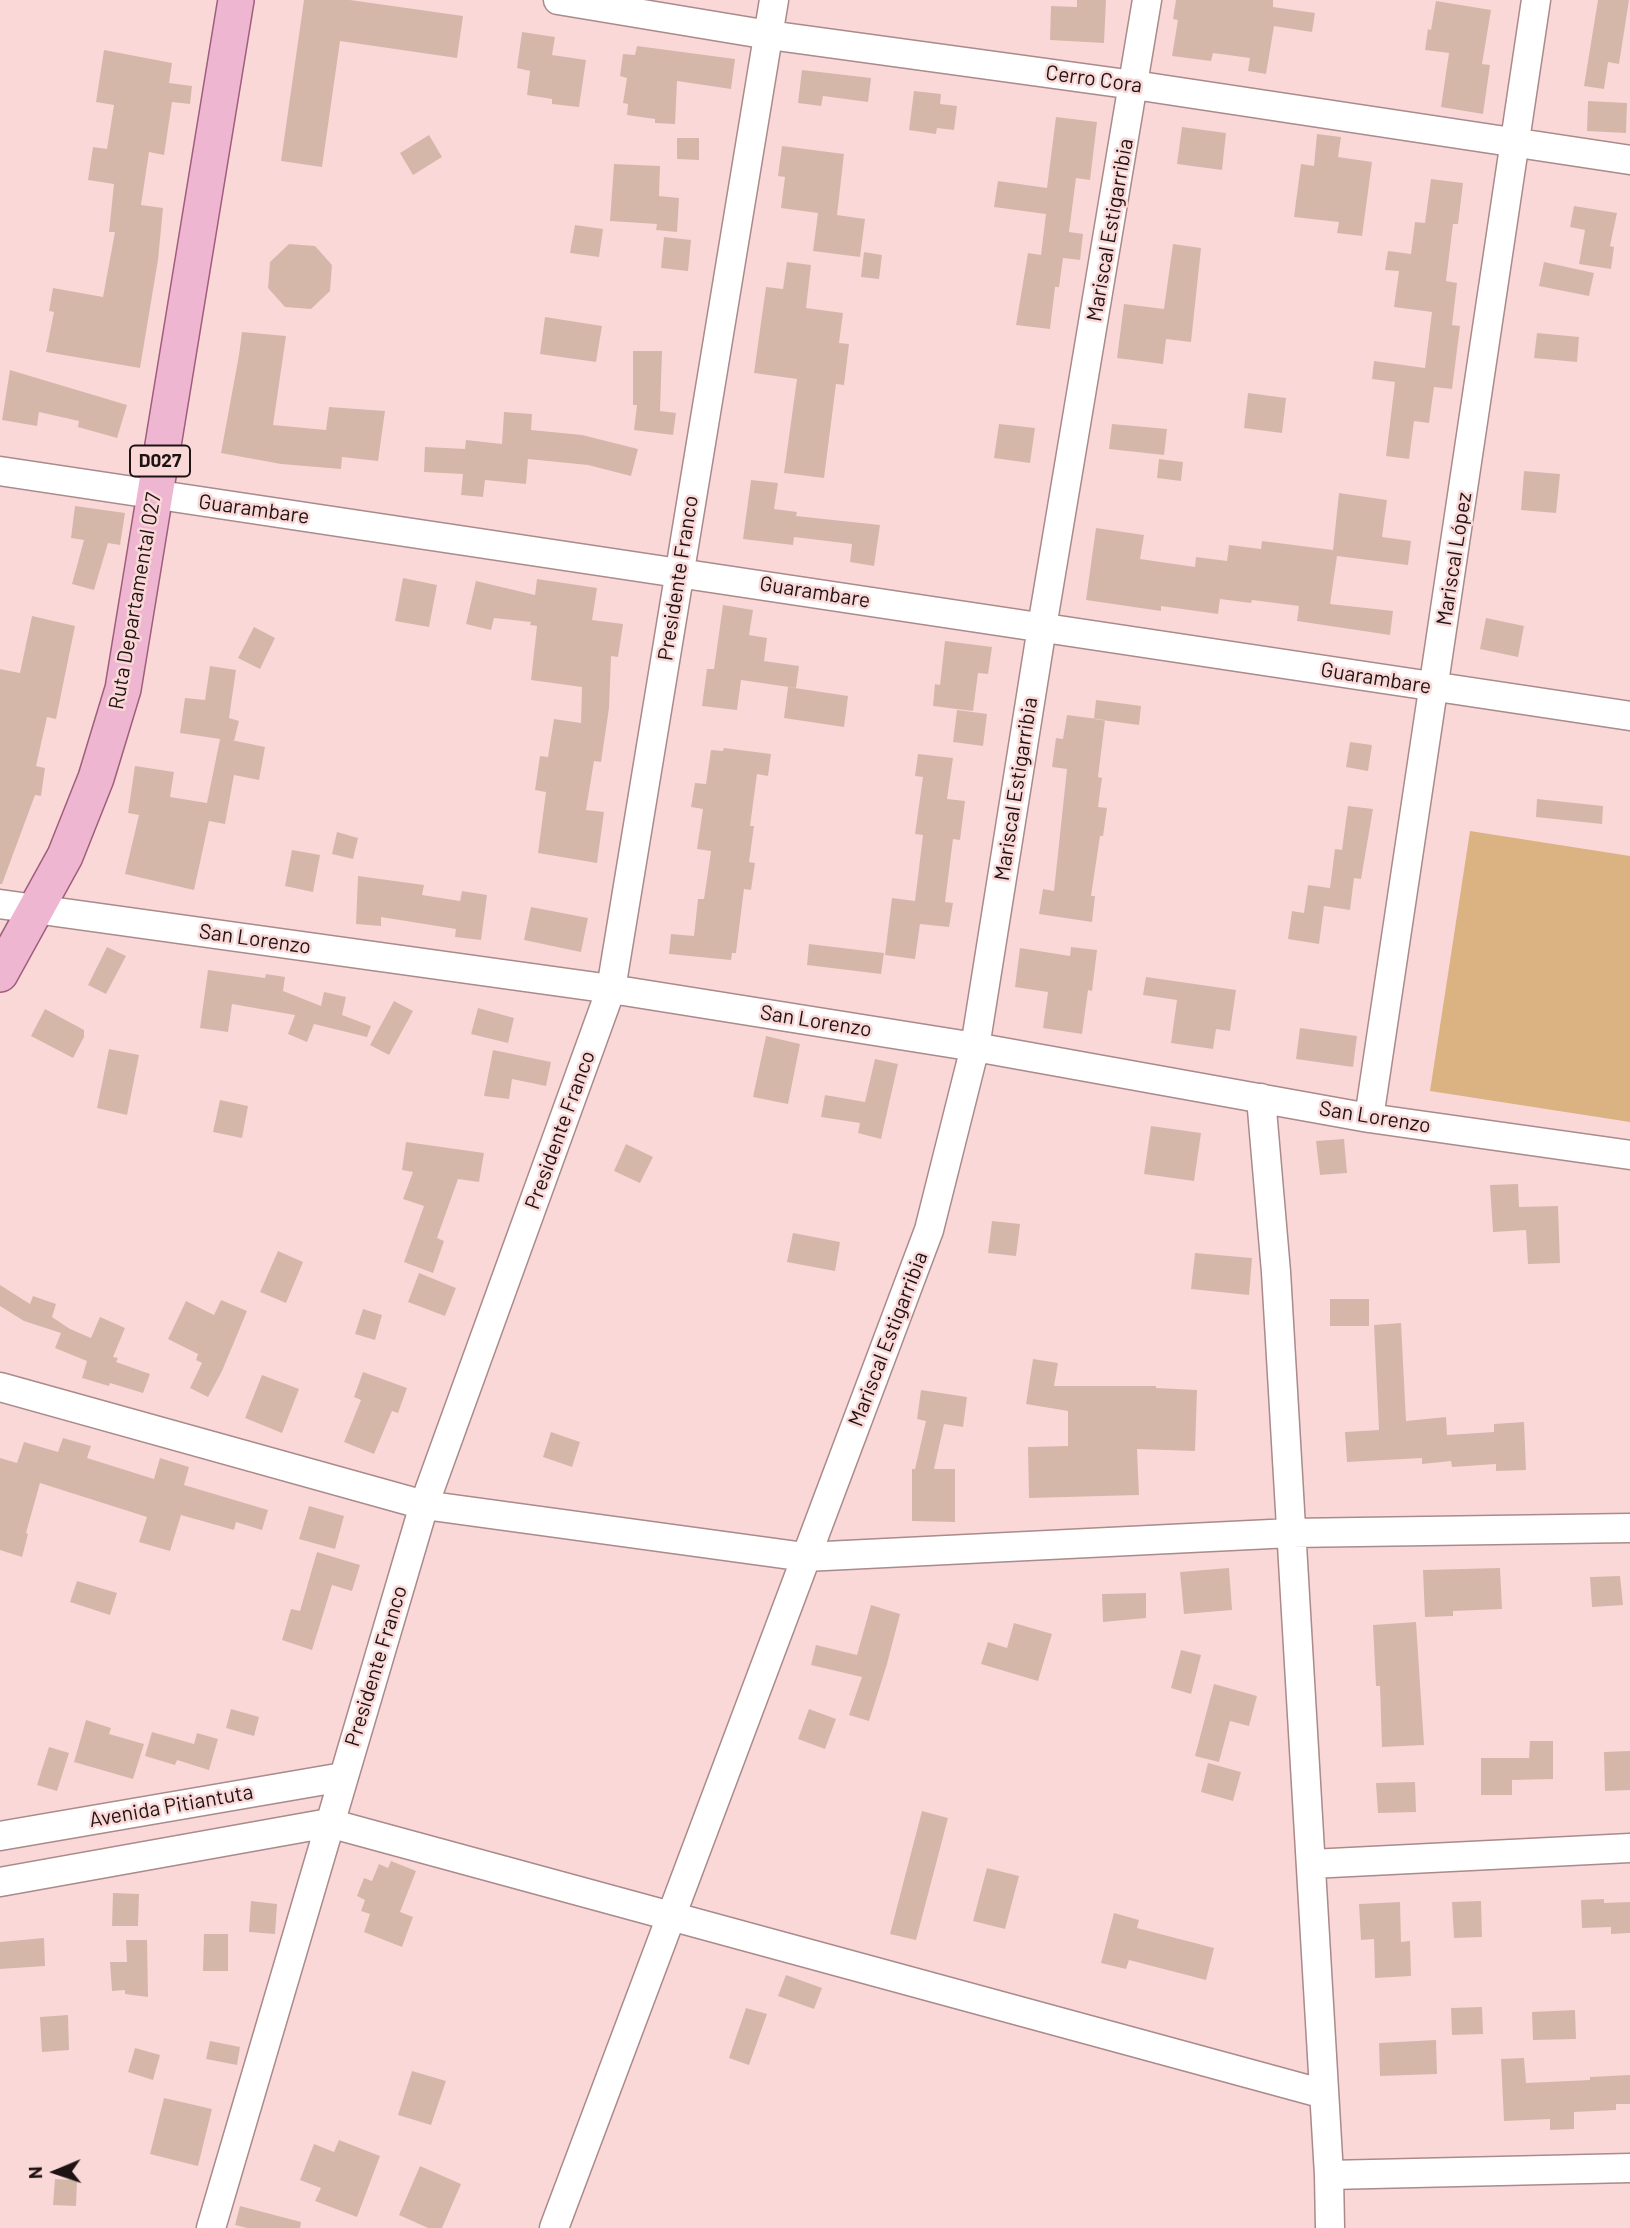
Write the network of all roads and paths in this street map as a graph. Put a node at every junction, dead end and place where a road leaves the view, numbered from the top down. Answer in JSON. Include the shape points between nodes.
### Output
{"nodes":[{"id":1,"x":236,"y":0,"type":"edge"},
{"id":2,"x":558,"y":0,"type":"edge"},
{"id":3,"x":774,"y":0,"type":"edge"},
{"id":4,"x":1147,"y":0,"type":"edge"},
{"id":5,"x":1536,"y":0,"type":"edge"},
{"id":6,"x":769,"y":35,"type":"junction"},
{"id":7,"x":1135,"y":85,"type":"junction"},
{"id":8,"x":1516,"y":142,"type":"junction"},
{"id":9,"x":1630,"y":160,"type":"edge"},
{"id":10,"x":0,"y":471,"type":"edge"},
{"id":11,"x":155,"y":494,"type":"junction"},
{"id":12,"x":679,"y":572,"type":"junction"},
{"id":13,"x":1042,"y":627,"type":"junction"},
{"id":14,"x":1434,"y":687,"type":"junction"},
{"id":15,"x":1630,"y":716,"type":"edge"},
{"id":16,"x":0,"y":904,"type":"edge"},
{"id":17,"x":37,"y":909,"type":"junction"},
{"id":18,"x":0,"y":974,"type":"edge"},
{"id":19,"x":611,"y":989,"type":"junction"},
{"id":20,"x":975,"y":1047,"type":"junction"},
{"id":21,"x":1261,"y":1098,"type":"junction"},
{"id":22,"x":1370,"y":1118,"type":"junction"},
{"id":23,"x":1630,"y":1155,"type":"edge"},
{"id":24,"x":0,"y":1387,"type":"edge"},
{"id":25,"x":424,"y":1504,"type":"junction"},
{"id":26,"x":1630,"y":1528,"type":"edge"},
{"id":27,"x":1291,"y":1533,"type":"junction"},
{"id":28,"x":805,"y":1557,"type":"junction"},
{"id":29,"x":343,"y":1777,"type":"junction"},
{"id":30,"x":329,"y":1822,"type":"junction"},
{"id":31,"x":0,"y":1836,"type":"edge"},
{"id":32,"x":1630,"y":1848,"type":"edge"},
{"id":33,"x":1311,"y":1864,"type":"junction"},
{"id":34,"x":0,"y":1882,"type":"edge"},
{"id":35,"x":671,"y":1916,"type":"junction"},
{"id":36,"x":1324,"y":2094,"type":"junction"},
{"id":37,"x":1630,"y":2168,"type":"edge"},
{"id":38,"x":1329,"y":2175,"type":"junction"},
{"id":39,"x":211,"y":2228,"type":"edge"},
{"id":40,"x":554,"y":2228,"type":"edge"},
{"id":41,"x":1330,"y":2228,"type":"edge"}],
"edges":[{"from":1,"to":11,"type":"main road","name":"Ruta Departamental 027","number":"D027"},
{"from":2,"to":6,"type":"street","name":"Cerro Cora"},
{"from":3,"to":6,"type":"street","name":"Presidente Franco"},
{"from":4,"to":7,"type":"street","name":"Mariscal Estigarribia"},
{"from":5,"to":8,"type":"street","name":"Mariscal López"},
{"from":6,"to":7,"type":"street","name":"Cerro Cora"},
{"from":6,"to":12,"type":"street","name":"Presidente Franco"},
{"from":7,"to":8,"type":"street","name":"Cerro Cora"},
{"from":7,"to":13,"type":"street","name":"Mariscal Estigarribia"},
{"from":8,"to":9,"type":"street","name":"Cerro Cora"},
{"from":8,"to":14,"type":"street","name":"Mariscal López"},
{"from":10,"to":11,"type":"street","name":"Guarambare"},
{"from":11,"to":12,"type":"street","name":"Guarambare"},
{"from":11,"to":17,"type":"main road","name":"Ruta Departamental 027","number":"D027","via":[[123,689],[96,778],[65,856]]},
{"from":12,"to":13,"type":"street","name":"Guarambare"},
{"from":12,"to":19,"type":"street","name":"Presidente Franco"},
{"from":13,"to":14,"type":"street","name":"Guarambare"},
{"from":13,"to":20,"type":"street","name":"Mariscal Estigarribia"},
{"from":14,"to":15,"type":"street","name":"Guarambare"},
{"from":14,"to":22,"type":"street","name":"Mariscal López"},
{"from":16,"to":17,"type":"street","name":"San Lorenzo"},
{"from":17,"to":18,"type":"main road","name":"Ruta Departamental 027","number":"D027"},
{"from":17,"to":19,"type":"street","name":"San Lorenzo"},
{"from":19,"to":20,"type":"street","name":"San Lorenzo"},
{"from":19,"to":25,"type":"street","name":"Presidente Franco"},
{"from":20,"to":21,"type":"street","name":"San Lorenzo"},
{"from":20,"to":28,"type":"street","name":"Mariscal Estigarribia","via":[[929,1230]]},
{"from":21,"to":22,"type":"street","name":"San Lorenzo"},
{"from":21,"to":27,"type":"street"},
{"from":22,"to":23,"type":"street","name":"San Lorenzo"},
{"from":24,"to":25,"type":"street"},
{"from":25,"to":28,"type":"street"},
{"from":25,"to":29,"type":"street","name":"Presidente Franco"},
{"from":26,"to":27,"type":"street"},
{"from":27,"to":28,"type":"street"},
{"from":27,"to":33,"type":"street"},
{"from":28,"to":35,"type":"street","name":"Mariscal Estigarribia"},
{"from":29,"to":30,"type":"street","name":"Presidente Franco"},
{"from":29,"to":31,"type":"street","name":"Avenida Pitiantuta"},
{"from":30,"to":34,"type":"street","name":"Avenida Pitiantuta"},
{"from":30,"to":35,"type":"street"},
{"from":30,"to":39,"type":"street","name":"Presidente Franco"},
{"from":32,"to":33,"type":"street"},
{"from":33,"to":36,"type":"street"},
{"from":35,"to":36,"type":"street"},
{"from":35,"to":40,"type":"street","name":"Mariscal Estigarribia"},
{"from":36,"to":38,"type":"street"},
{"from":37,"to":38,"type":"street"},
{"from":38,"to":41,"type":"street"}]}
